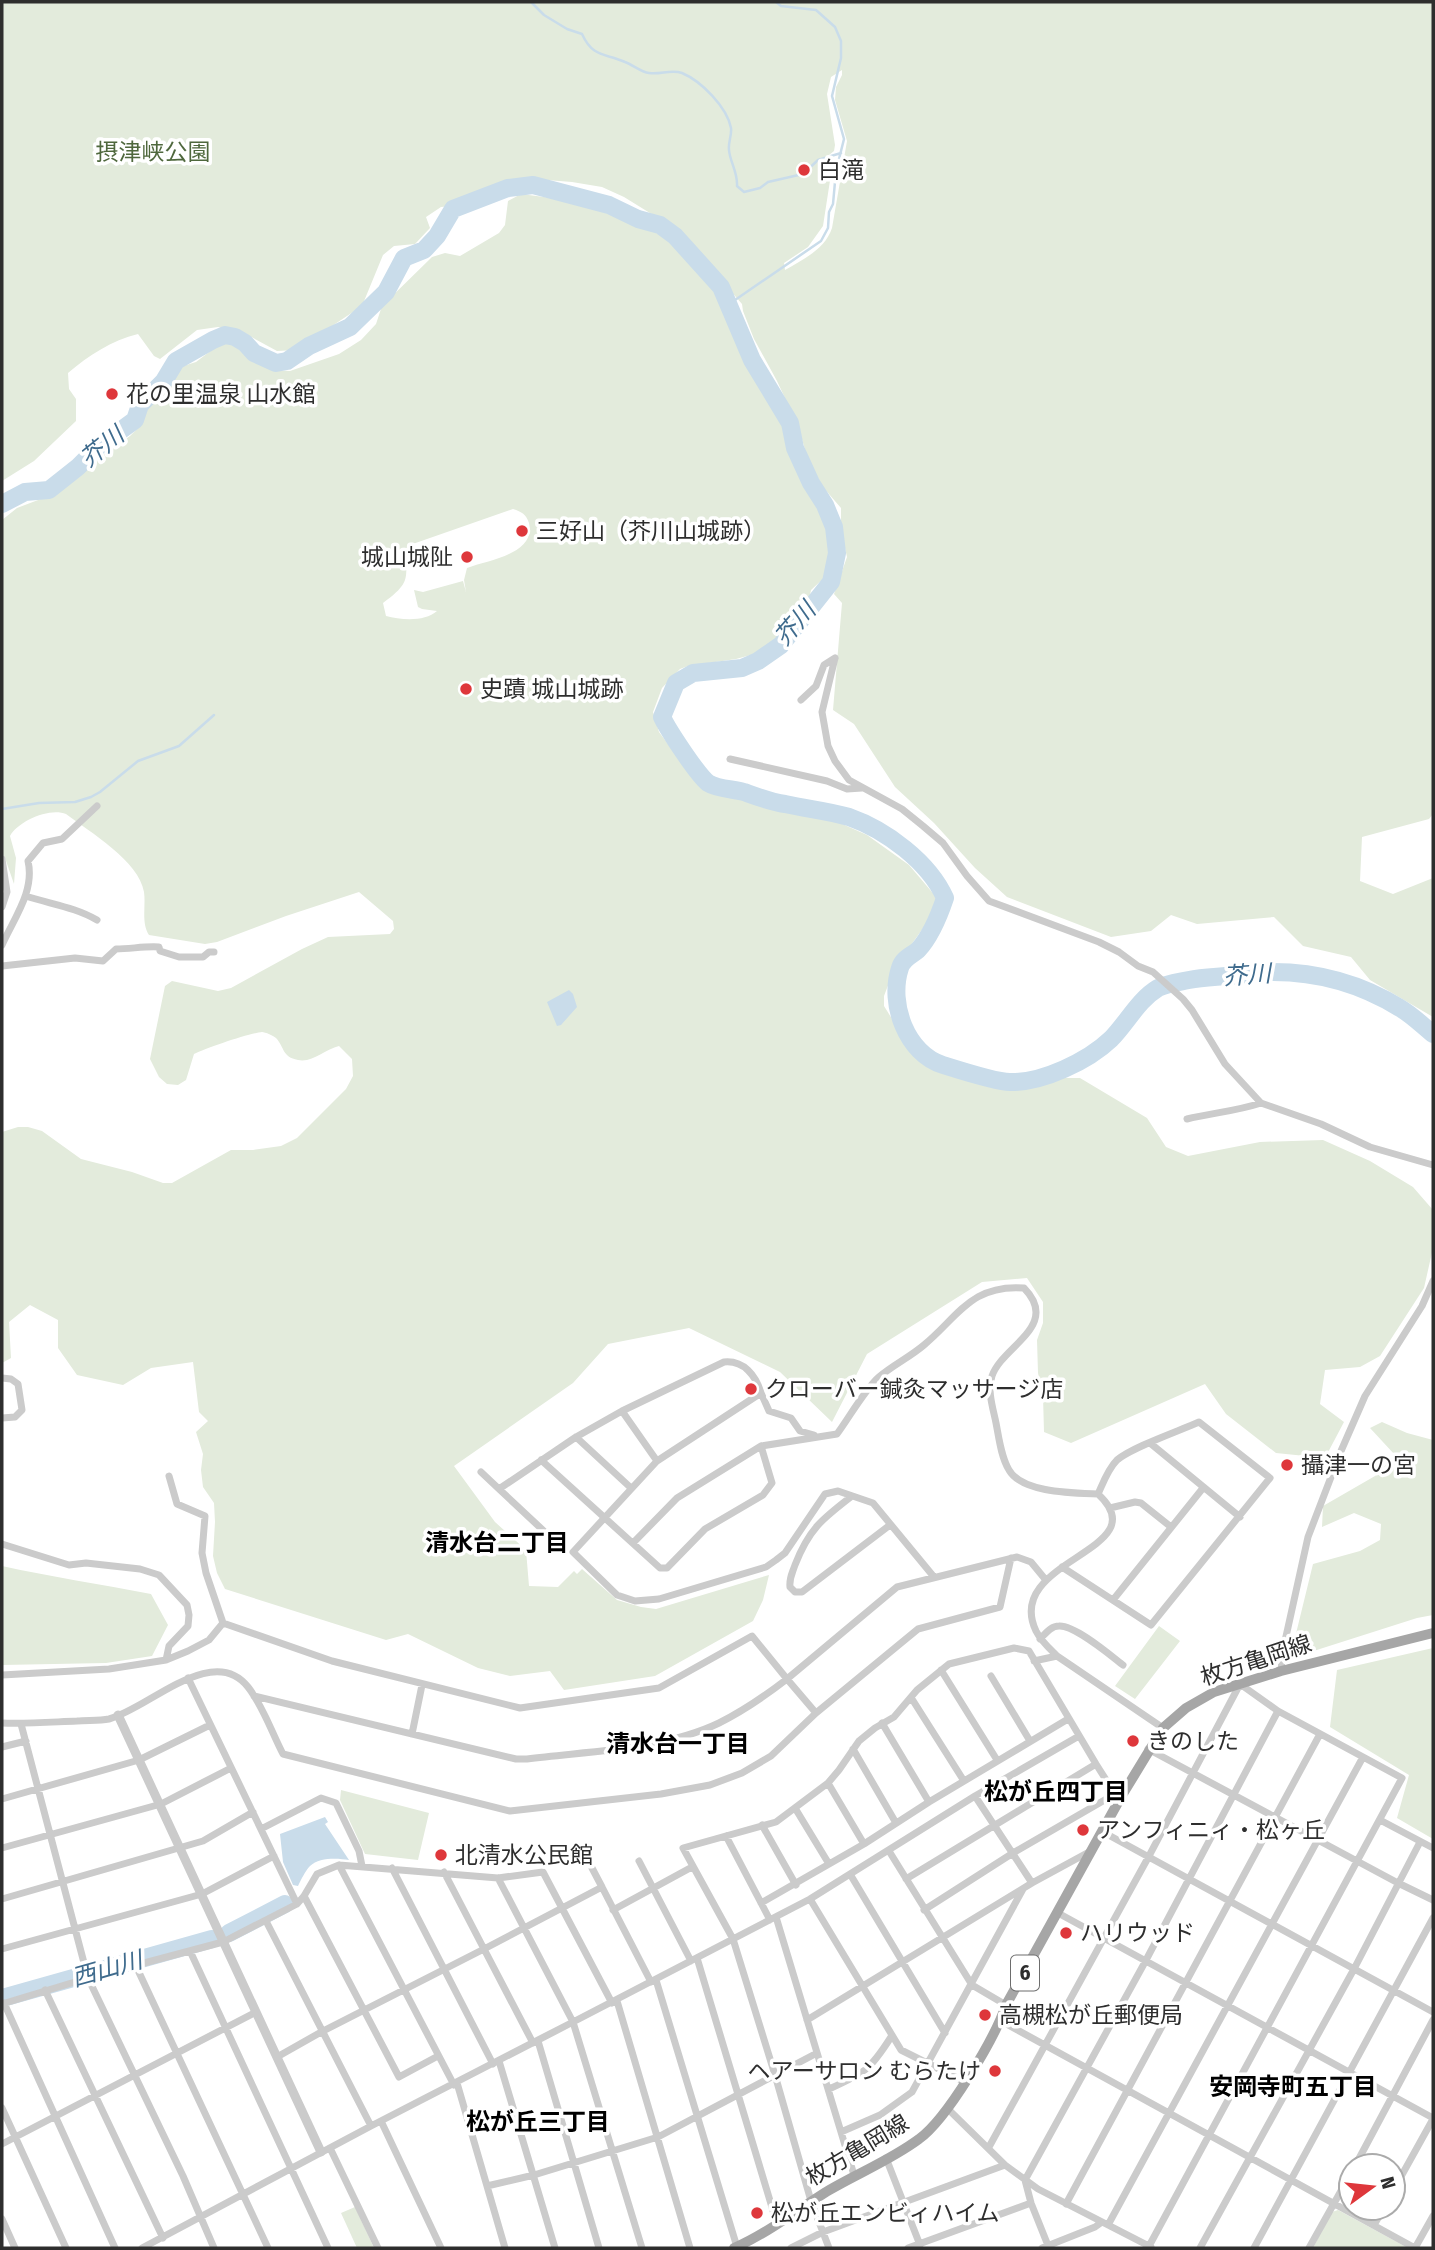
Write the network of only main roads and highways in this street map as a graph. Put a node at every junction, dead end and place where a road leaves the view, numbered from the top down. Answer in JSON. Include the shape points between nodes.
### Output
{"nodes":[{"id":1,"x":1433,"y":1633,"type":"edge"},
{"id":2,"x":735,"y":2248,"type":"edge"}],
"edges":[{"from":1,"to":2,"type":"main road","name":"枚方亀岡線","number":"6","via":[[1213,1692],[1163,1728],[1118,1796],[1001,2021],[948,2109],[921,2138]]}]}
